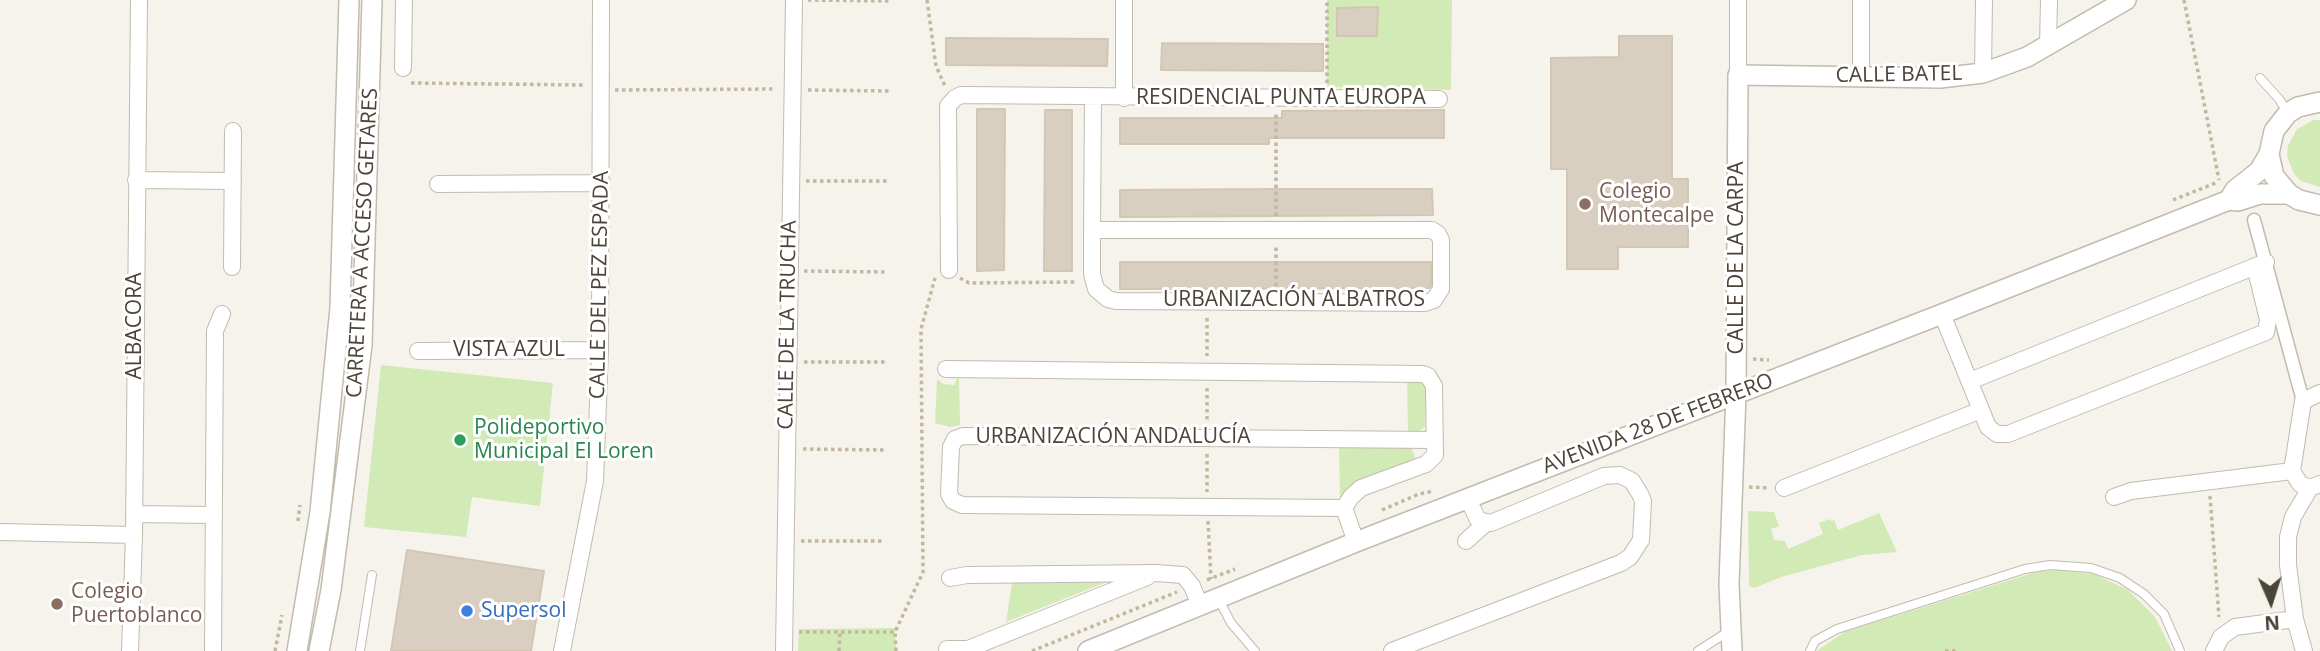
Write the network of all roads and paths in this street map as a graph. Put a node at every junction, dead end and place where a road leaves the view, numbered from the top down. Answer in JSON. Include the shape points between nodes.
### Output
{"nodes":[{"id":1,"x":139,"y":0,"type":"edge"},
{"id":2,"x":349,"y":0,"type":"edge"},
{"id":3,"x":372,"y":0,"type":"edge"},
{"id":4,"x":404,"y":0,"type":"edge"},
{"id":5,"x":601,"y":0,"type":"edge"},
{"id":6,"x":794,"y":0,"type":"edge"},
{"id":7,"x":802,"y":0,"type":"edge"},
{"id":8,"x":927,"y":0,"type":"edge"},
{"id":9,"x":1124,"y":0,"type":"edge"},
{"id":10,"x":1327,"y":0,"type":"edge"},
{"id":11,"x":1738,"y":0,"type":"edge"},
{"id":12,"x":1861,"y":0,"type":"edge"},
{"id":13,"x":1984,"y":0,"type":"edge"},
{"id":14,"x":2049,"y":0,"type":"edge"},
{"id":15,"x":2126,"y":0,"type":"edge"},
{"id":16,"x":2184,"y":0,"type":"edge"},
{"id":17,"x":890,"y":1,"type":"edge"},
{"id":18,"x":2048,"y":45,"type":"junction"},
{"id":19,"x":1983,"y":73,"type":"junction"},
{"id":20,"x":1738,"y":75,"type":"junction"},
{"id":21,"x":404,"y":76,"type":"joint"},
{"id":22,"x":1861,"y":76,"type":"junction"},
{"id":23,"x":2260,"y":78,"type":"dead end"},
{"id":24,"x":602,"y":87,"type":"junction"},
{"id":25,"x":792,"y":89,"type":"junction"},
{"id":26,"x":890,"y":90,"type":"dead end"},
{"id":27,"x":1093,"y":97,"type":"junction"},
{"id":28,"x":1124,"y":98,"type":"junction"},
{"id":29,"x":1276,"y":99,"type":"junction"},
{"id":30,"x":1326,"y":99,"type":"junction"},
{"id":31,"x":1439,"y":99,"type":"dead end"},
{"id":32,"x":951,"y":101,"type":"junction"},
{"id":33,"x":2320,"y":102,"type":"edge"},
{"id":34,"x":2288,"y":113,"type":"junction"},
{"id":35,"x":233,"y":131,"type":"dead end"},
{"id":36,"x":2269,"y":154,"type":"junction"},
{"id":37,"x":2227,"y":179,"type":"dead end"},
{"id":38,"x":136,"y":180,"type":"junction"},
{"id":39,"x":233,"y":181,"type":"junction"},
{"id":40,"x":790,"y":181,"type":"junction"},
{"id":41,"x":888,"y":181,"type":"dead end"},
{"id":42,"x":2219,"y":182,"type":"junction"},
{"id":43,"x":602,"y":183,"type":"junction"},
{"id":44,"x":438,"y":184,"type":"dead end"},
{"id":45,"x":2289,"y":194,"type":"junction"},
{"id":46,"x":2229,"y":200,"type":"junction"},
{"id":47,"x":2171,"y":201,"type":"dead end"},
{"id":48,"x":2320,"y":205,"type":"edge"},
{"id":49,"x":2254,"y":220,"type":"dead end"},
{"id":50,"x":1092,"y":230,"type":"junction"},
{"id":51,"x":1276,"y":230,"type":"junction"},
{"id":52,"x":2260,"y":264,"type":"junction"},
{"id":53,"x":232,"y":267,"type":"dead end"},
{"id":54,"x":789,"y":270,"type":"junction"},
{"id":55,"x":948,"y":270,"type":"junction"},
{"id":56,"x":886,"y":272,"type":"dead end"},
{"id":57,"x":1093,"y":282,"type":"junction"},
{"id":58,"x":1276,"y":302,"type":"junction"},
{"id":59,"x":222,"y":314,"type":"dead end"},
{"id":60,"x":1942,"y":314,"type":"junction"},
{"id":61,"x":600,"y":350,"type":"junction"},
{"id":62,"x":418,"y":351,"type":"dead end"},
{"id":63,"x":1772,"y":360,"type":"dead end"},
{"id":64,"x":788,"y":362,"type":"junction"},
{"id":65,"x":886,"y":362,"type":"dead end"},
{"id":66,"x":1736,"y":362,"type":"junction"},
{"id":67,"x":946,"y":369,"type":"dead end"},
{"id":68,"x":1970,"y":382,"type":"junction"},
{"id":69,"x":1736,"y":393,"type":"junction"},
{"id":70,"x":2320,"y":393,"type":"edge"},
{"id":71,"x":2303,"y":401,"type":"junction"},
{"id":72,"x":1981,"y":410,"type":"junction"},
{"id":73,"x":1434,"y":440,"type":"junction"},
{"id":74,"x":787,"y":449,"type":"junction"},
{"id":75,"x":885,"y":450,"type":"dead end"},
{"id":76,"x":2292,"y":471,"type":"junction"},
{"id":77,"x":2209,"y":482,"type":"junction"},
{"id":78,"x":1733,"y":486,"type":"junction"},
{"id":79,"x":2315,"y":486,"type":"edge"},
{"id":80,"x":1784,"y":488,"type":"joint"},
{"id":81,"x":1440,"y":491,"type":"dead end"},
{"id":82,"x":2114,"y":497,"type":"dead end"},
{"id":83,"x":1468,"y":499,"type":"junction"},
{"id":84,"x":301,"y":501,"type":"dead end"},
{"id":85,"x":1344,"y":508,"type":"junction"},
{"id":86,"x":134,"y":514,"type":"junction"},
{"id":87,"x":214,"y":515,"type":"junction"},
{"id":88,"x":1486,"y":523,"type":"junction"},
{"id":89,"x":297,"y":527,"type":"dead end"},
{"id":90,"x":0,"y":532,"type":"edge"},
{"id":91,"x":1353,"y":533,"type":"junction"},
{"id":92,"x":134,"y":535,"type":"junction"},
{"id":93,"x":786,"y":541,"type":"junction"},
{"id":94,"x":883,"y":541,"type":"dead end"},
{"id":95,"x":1466,"y":541,"type":"dead end"},
{"id":96,"x":1236,"y":569,"type":"dead end"},
{"id":97,"x":1156,"y":573,"type":"junction"},
{"id":98,"x":372,"y":575,"type":"dead end"},
{"id":99,"x":950,"y":578,"type":"dead end"},
{"id":100,"x":1192,"y":586,"type":"junction"},
{"id":101,"x":1209,"y":602,"type":"junction"},
{"id":102,"x":282,"y":615,"type":"dead end"},
{"id":103,"x":2295,"y":619,"type":"junction"},
{"id":104,"x":1731,"y":629,"type":"junction"},
{"id":105,"x":784,"y":632,"type":"junction"},
{"id":106,"x":840,"y":632,"type":"junction"},
{"id":107,"x":895,"y":632,"type":"junction"},
{"id":108,"x":2218,"y":644,"type":"edge"},
{"id":109,"x":947,"y":649,"type":"edge"},
{"id":110,"x":130,"y":651,"type":"edge"},
{"id":111,"x":213,"y":651,"type":"edge"},
{"id":112,"x":275,"y":651,"type":"edge"},
{"id":113,"x":297,"y":651,"type":"edge"},
{"id":114,"x":319,"y":651,"type":"edge"},
{"id":115,"x":360,"y":651,"type":"edge"},
{"id":116,"x":562,"y":651,"type":"edge"},
{"id":117,"x":784,"y":651,"type":"edge"},
{"id":118,"x":839,"y":651,"type":"edge"},
{"id":119,"x":896,"y":651,"type":"edge"},
{"id":120,"x":1032,"y":651,"type":"edge"},
{"id":121,"x":1088,"y":651,"type":"edge"},
{"id":122,"x":1255,"y":651,"type":"edge"},
{"id":123,"x":1392,"y":651,"type":"edge"},
{"id":124,"x":1698,"y":651,"type":"edge"},
{"id":125,"x":1732,"y":651,"type":"edge"},
{"id":126,"x":1810,"y":651,"type":"edge"},
{"id":127,"x":1945,"y":651,"type":"edge"},
{"id":128,"x":1957,"y":651,"type":"edge"},
{"id":129,"x":2180,"y":651,"type":"edge"},
{"id":130,"x":2304,"y":651,"type":"edge"}],
"edges":[{"from":1,"to":38,"type":"street","name":"ALBACORA"},
{"from":2,"to":113,"type":"street","name":"CARRETERA A ACCESO GETARES","via":[[339,321],[320,512]]},
{"from":3,"to":114,"type":"street","name":"CARRETERA A ACCESO GETARES","via":[[362,345],[333,578]]},
{"from":4,"to":21,"type":"street"},
{"from":5,"to":24,"type":"street","name":"CALLE DEL PEZ ESPADA"},
{"from":6,"to":25,"type":"street","name":"CALLE DE LA TRUCHA"},
{"from":7,"to":17,"type":"path"},
{"from":8,"to":32,"type":"path","via":[[936,66]]},
{"from":9,"to":28,"type":"street","name":"RESIDENCIAL PUNTA EUROPA"},
{"from":10,"to":30,"type":"path"},
{"from":11,"to":20,"type":"street"},
{"from":12,"to":22,"type":"street"},
{"from":13,"to":19,"type":"street"},
{"from":14,"to":18,"type":"street"},
{"from":15,"to":18,"type":"street","name":"CALLE BATEL"},
{"from":16,"to":42,"type":"path"},
{"from":18,"to":19,"type":"street","name":"CALLE BATEL"},
{"from":19,"to":22,"type":"street","name":"CALLE BATEL","via":[[1940,78]]},
{"from":20,"to":22,"type":"street","name":"CALLE BATEL"},
{"from":20,"to":66,"type":"street","name":"CALLE DE LA CARPA"},
{"from":21,"to":24,"type":"path"},
{"from":23,"to":34,"type":"lane"},
{"from":24,"to":25,"type":"path"},
{"from":24,"to":43,"type":"street","name":"CALLE DEL PEZ ESPADA"},
{"from":25,"to":26,"type":"path"},
{"from":25,"to":40,"type":"street","name":"CALLE DE LA TRUCHA"},
{"from":27,"to":28,"type":"street","name":"RESIDENCIAL PUNTA EUROPA"},
{"from":27,"to":32,"type":"street","name":"RESIDENCIAL PUNTA EUROPA","via":[[967,95]]},
{"from":27,"to":50,"type":"street"},
{"from":28,"to":29,"type":"street","name":"RESIDENCIAL PUNTA EUROPA"},
{"from":29,"to":30,"type":"street","name":"RESIDENCIAL PUNTA EUROPA"},
{"from":29,"to":51,"type":"path"},
{"from":30,"to":31,"type":"street","name":"RESIDENCIAL PUNTA EUROPA"},
{"from":32,"to":55,"type":"street"},
{"from":33,"to":34,"type":"street"},
{"from":34,"to":36,"type":"street","name":"AVENIDA 28 DE FEBRERO","via":[[2274,131]]},
{"from":35,"to":39,"type":"street"},
{"from":36,"to":45,"type":"street","via":[[2274,176]]},
{"from":36,"to":46,"type":"street","name":"AVENIDA 28 DE FEBRERO","via":[[2259,171]]},
{"from":37,"to":42,"type":"path"},
{"from":38,"to":39,"type":"street"},
{"from":38,"to":86,"type":"street","name":"ALBACORA"},
{"from":39,"to":53,"type":"street"},
{"from":40,"to":41,"type":"path"},
{"from":40,"to":54,"type":"street","name":"CALLE DE LA TRUCHA"},
{"from":42,"to":47,"type":"path"},
{"from":43,"to":44,"type":"street"},
{"from":43,"to":61,"type":"street","name":"CALLE DEL PEZ ESPADA"},
{"from":45,"to":46,"type":"street","name":"AVENIDA 28 DE FEBRERO"},
{"from":45,"to":48,"type":"street"},
{"from":46,"to":60,"type":"street","name":"AVENIDA 28 DE FEBRERO"},
{"from":49,"to":52,"type":"street"},
{"from":50,"to":51,"type":"street","name":"URBANIZACIÓN ALBATROS"},
{"from":50,"to":57,"type":"street"},
{"from":51,"to":58,"type":"path"},
{"from":51,"to":58,"type":"street","name":"URBANIZACIÓN ALBATROS","via":[[1435,231],[1441,240],[1441,289],[1434,300],[1425,303]]},
{"from":52,"to":68,"type":"street"},
{"from":52,"to":71,"type":"street"},
{"from":52,"to":72,"type":"street","via":[[2266,332],[2008,434],[1992,431]]},
{"from":54,"to":56,"type":"path"},
{"from":54,"to":64,"type":"street","name":"CALLE DE LA TRUCHA"},
{"from":55,"to":57,"type":"path","via":[[969,283]]},
{"from":55,"to":107,"type":"path","via":[[937,271],[921,329],[923,572]]},
{"from":57,"to":58,"type":"street","name":"URBANIZACIÓN ALBATROS","via":[[1102,295],[1116,301]]},
{"from":59,"to":87,"type":"street","via":[[215,331]]},
{"from":60,"to":68,"type":"street"},
{"from":60,"to":69,"type":"street","name":"AVENIDA 28 DE FEBRERO"},
{"from":61,"to":62,"type":"street","name":"VISTA AZUL"},
{"from":61,"to":116,"type":"street","name":"CALLE DEL PEZ ESPADA","via":[[595,481]]},
{"from":63,"to":66,"type":"path"},
{"from":64,"to":65,"type":"path"},
{"from":64,"to":74,"type":"street","name":"CALLE DE LA TRUCHA"},
{"from":66,"to":69,"type":"street","name":"CALLE DE LA CARPA"},
{"from":67,"to":73,"type":"street","via":[[1417,373],[1428,376],[1434,386]]},
{"from":68,"to":72,"type":"street"},
{"from":69,"to":78,"type":"street","name":"CALLE DE LA CARPA"},
{"from":69,"to":83,"type":"street","name":"AVENIDA 28 DE FEBRERO"},
{"from":70,"to":71,"type":"street"},
{"from":71,"to":76,"type":"street"},
{"from":72,"to":80,"type":"street"},
{"from":73,"to":85,"type":"street","via":[[1434,455],[1426,464],[1361,488]]},
{"from":73,"to":85,"type":"street","name":"URBANIZACIÓN ANDALUCÍA","via":[[963,436],[951,447],[949,494],[961,505]]},
{"from":74,"to":75,"type":"path"},
{"from":74,"to":93,"type":"street","name":"CALLE DE LA TRUCHA"},
{"from":76,"to":77,"type":"street"},
{"from":76,"to":79,"type":"street","via":[[2300,484]]},
{"from":77,"to":82,"type":"street"},
{"from":77,"to":108,"type":"path"},
{"from":78,"to":80,"type":"path"},
{"from":78,"to":104,"type":"street","name":"CALLE DE LA CARPA"},
{"from":79,"to":103,"type":"street","via":[[2293,517],[2288,537]]},
{"from":81,"to":91,"type":"path","via":[[1419,494]]},
{"from":83,"to":88,"type":"street","via":[[1478,520]]},
{"from":83,"to":91,"type":"street","name":"AVENIDA 28 DE FEBRERO"},
{"from":84,"to":89,"type":"path"},
{"from":85,"to":91,"type":"street"},
{"from":86,"to":87,"type":"street"},
{"from":86,"to":92,"type":"street","name":"ALBACORA"},
{"from":87,"to":111,"type":"street"},
{"from":88,"to":95,"type":"street"},
{"from":88,"to":123,"type":"street","via":[[1611,474],[1632,481],[1643,501],[1641,540],[1621,563]]},
{"from":90,"to":92,"type":"street"},
{"from":91,"to":101,"type":"street","name":"AVENIDA 28 DE FEBRERO"},
{"from":92,"to":110,"type":"street","name":"ALBACORA"},
{"from":93,"to":94,"type":"path"},
{"from":93,"to":105,"type":"street","name":"CALLE DE LA TRUCHA"},
{"from":96,"to":100,"type":"path"},
{"from":97,"to":99,"type":"street"},
{"from":97,"to":100,"type":"street","via":[[1183,575]]},
{"from":97,"to":109,"type":"street","via":[[968,649]]},
{"from":98,"to":115,"type":"lane"},
{"from":100,"to":101,"type":"street"},
{"from":100,"to":120,"type":"path"},
{"from":101,"to":121,"type":"street","name":"AVENIDA 28 DE FEBRERO"},
{"from":101,"to":122,"type":"lane"},
{"from":102,"to":112,"type":"path"},
{"from":103,"to":108,"type":"street","via":[[2235,627]]},
{"from":103,"to":130,"type":"street"},
{"from":104,"to":124,"type":"lane"},
{"from":104,"to":125,"type":"street","name":"CALLE DE LA CARPA"},
{"from":105,"to":106,"type":"path"},
{"from":105,"to":117,"type":"street","name":"CALLE DE LA TRUCHA"},
{"from":106,"to":107,"type":"path"},
{"from":106,"to":118,"type":"path"},
{"from":107,"to":119,"type":"path"},
{"from":126,"to":129,"type":"lane","via":[[1815,641],[1837,629],[2050,565],[2091,568],[2120,578],[2164,614]]},
{"from":127,"to":128,"type":"path"}]}
